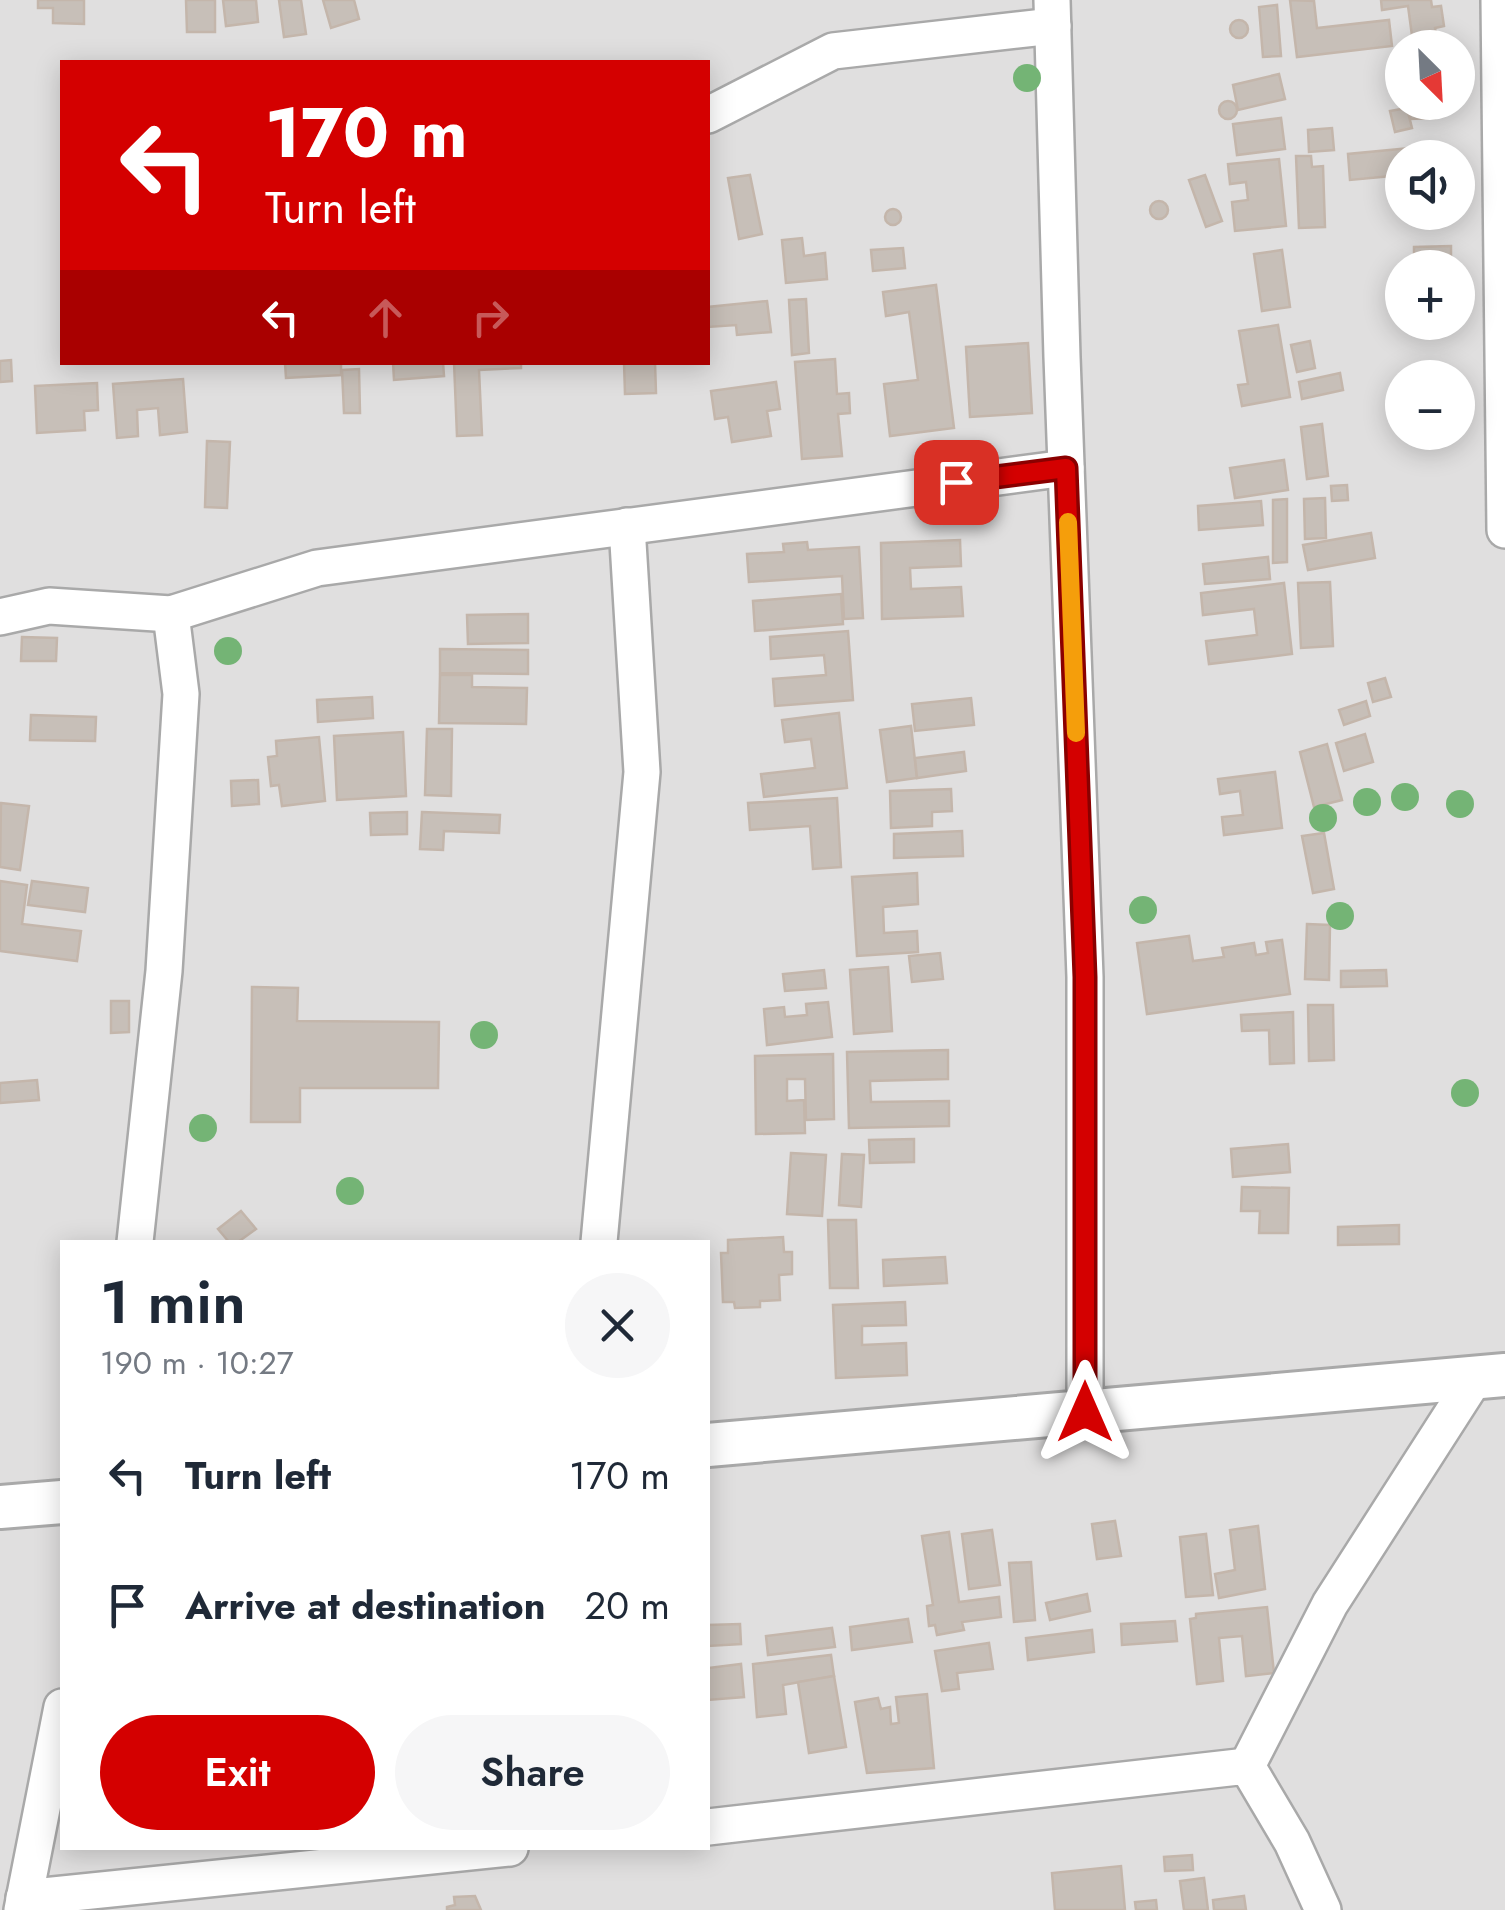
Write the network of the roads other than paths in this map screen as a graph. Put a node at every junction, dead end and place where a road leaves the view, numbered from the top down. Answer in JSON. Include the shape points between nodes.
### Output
{"nodes":[{"id":1,"x":1499,"y":0,"type":"edge"},
{"id":2,"x":1053,"y":13,"type":"edge"},
{"id":3,"x":710,"y":114,"type":"edge"},
{"id":4,"x":1503,"y":155,"type":"edge"},
{"id":5,"x":1066,"y":468,"type":"junction"},
{"id":6,"x":627,"y":526,"type":"junction"},
{"id":7,"x":1505,"y":530,"type":"edge"},
{"id":8,"x":171,"y":614,"type":"junction"},
{"id":9,"x":0,"y":617,"type":"edge"},
{"id":10,"x":135,"y":1240,"type":"edge"},
{"id":11,"x":599,"y":1240,"type":"edge"},
{"id":12,"x":1490,"y":1376,"type":"edge"},
{"id":13,"x":1085,"y":1412,"type":"junction"},
{"id":14,"x":710,"y":1445,"type":"edge"},
{"id":15,"x":60,"y":1502,"type":"edge"},
{"id":16,"x":0,"y":1507,"type":"edge"},
{"id":17,"x":60,"y":1717,"type":"edge"},
{"id":18,"x":1248,"y":1766,"type":"junction"},
{"id":19,"x":710,"y":1827,"type":"edge"},
{"id":20,"x":493,"y":1850,"type":"edge"},
{"id":21,"x":23,"y":1904,"type":"edge"},
{"id":22,"x":1322,"y":1910,"type":"edge"}],
"edges":[{"from":1,"to":4,"type":"street"},
{"from":2,"to":3,"type":"street","via":[[833,51]]},
{"from":2,"to":5,"type":"street"},
{"from":4,"to":7,"type":"street"},
{"from":5,"to":6,"type":"street"},
{"from":5,"to":13,"type":"street","via":[[1085,977]]},
{"from":6,"to":8,"type":"street","via":[[317,568]]},
{"from":6,"to":11,"type":"street","via":[[642,772]]},
{"from":8,"to":9,"type":"street","via":[[49,606]]},
{"from":8,"to":10,"type":"street","via":[[182,694],[164,971]]},
{"from":12,"to":13,"type":"street"},
{"from":12,"to":18,"type":"street","via":[[1330,1604]]},
{"from":13,"to":14,"type":"street"},
{"from":15,"to":16,"type":"street"},
{"from":17,"to":21,"type":"street"},
{"from":18,"to":19,"type":"street"},
{"from":18,"to":22,"type":"street"},
{"from":20,"to":21,"type":"street"}]}
